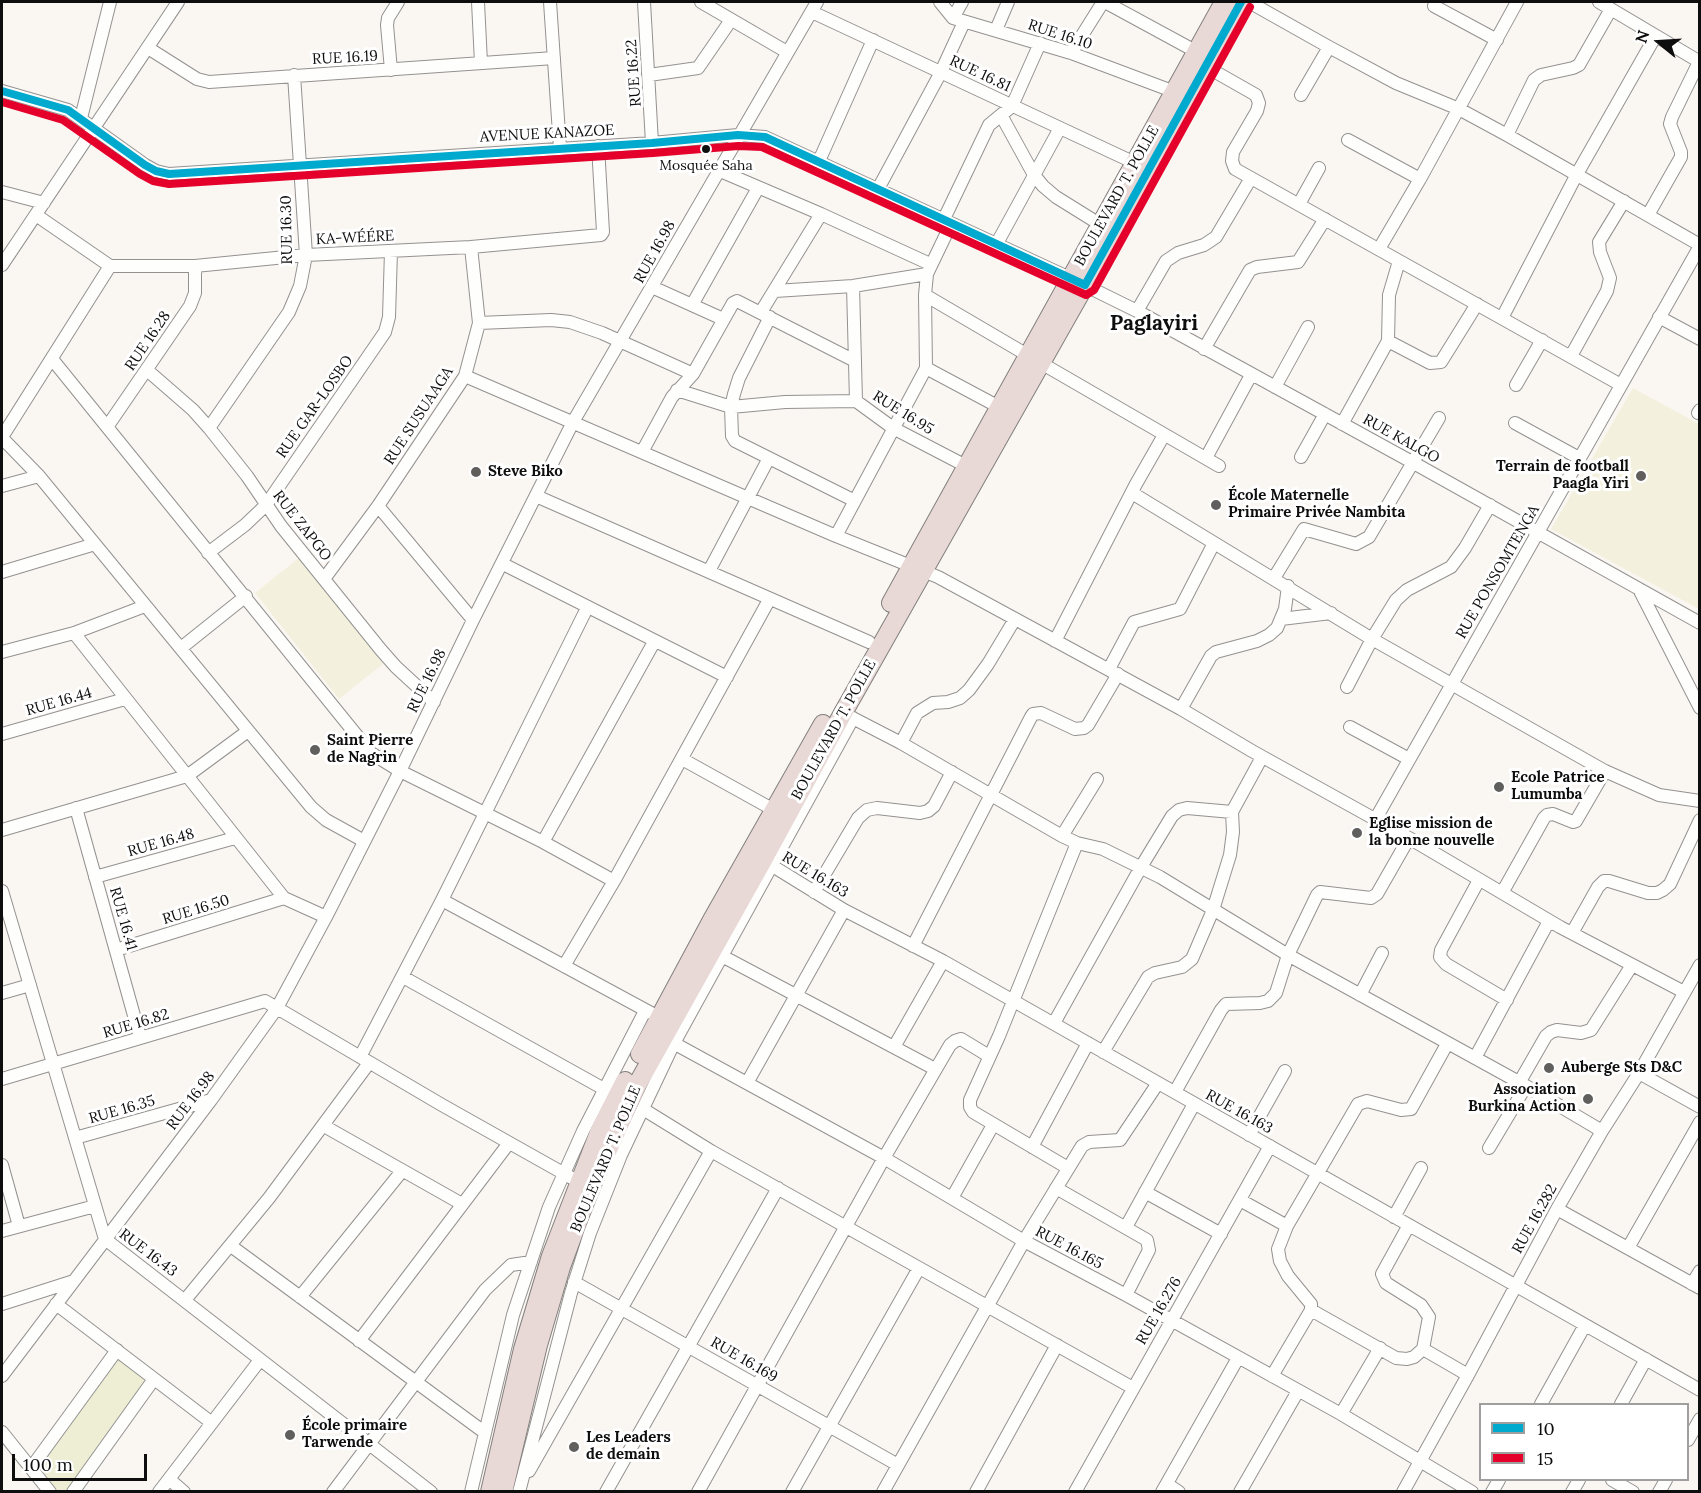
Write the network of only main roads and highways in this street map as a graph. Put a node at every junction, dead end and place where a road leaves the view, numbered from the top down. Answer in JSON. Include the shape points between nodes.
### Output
{"nodes":[{"id":1,"x":1224,"y":2,"type":"edge"},
{"id":2,"x":1241,"y":2,"type":"edge"},
{"id":3,"x":1201,"y":59,"type":"junction"},
{"id":4,"x":1078,"y":282,"type":"junction"},
{"id":5,"x":1035,"y":359,"type":"junction"},
{"id":6,"x":917,"y":568,"type":"junction"},
{"id":7,"x":762,"y":860,"type":"junction"},
{"id":8,"x":659,"y":1028,"type":"junction"},
{"id":9,"x":490,"y":1491,"type":"edge"},
{"id":10,"x":503,"y":1491,"type":"edge"}],
"edges":[{"from":1,"to":3,"type":"highway","name":"BOULEVARD T. POLLE"},
{"from":2,"to":3,"type":"highway","name":"BOULEVARD T. POLLE"},
{"from":3,"to":4,"type":"highway","name":"BOULEVARD T. POLLE"},
{"from":3,"to":4,"type":"highway","name":"BOULEVARD T. POLLE","via":[[1175,92],[1135,163],[1101,225]]},
{"from":4,"to":5,"type":"highway","name":"BOULEVARD T. POLLE"},
{"from":5,"to":6,"type":"highway","name":"BOULEVARD T. POLLE"},
{"from":5,"to":6,"type":"highway","name":"BOULEVARD T. POLLE","via":[[999,407]]},
{"from":6,"to":7,"type":"highway","name":"BOULEVARD T. POLLE","via":[[848,716]]},
{"from":6,"to":7,"type":"highway","name":"BOULEVARD T. POLLE","via":[[869,642],[774,810]]},
{"from":7,"to":8,"type":"highway","name":"BOULEVARD T. POLLE"},
{"from":8,"to":9,"type":"highway","name":"BOULEVARD T. POLLE","via":[[571,1178],[523,1349]]},
{"from":8,"to":10,"type":"highway","name":"BOULEVARD T. POLLE","via":[[567,1249],[538,1345]]}]}
